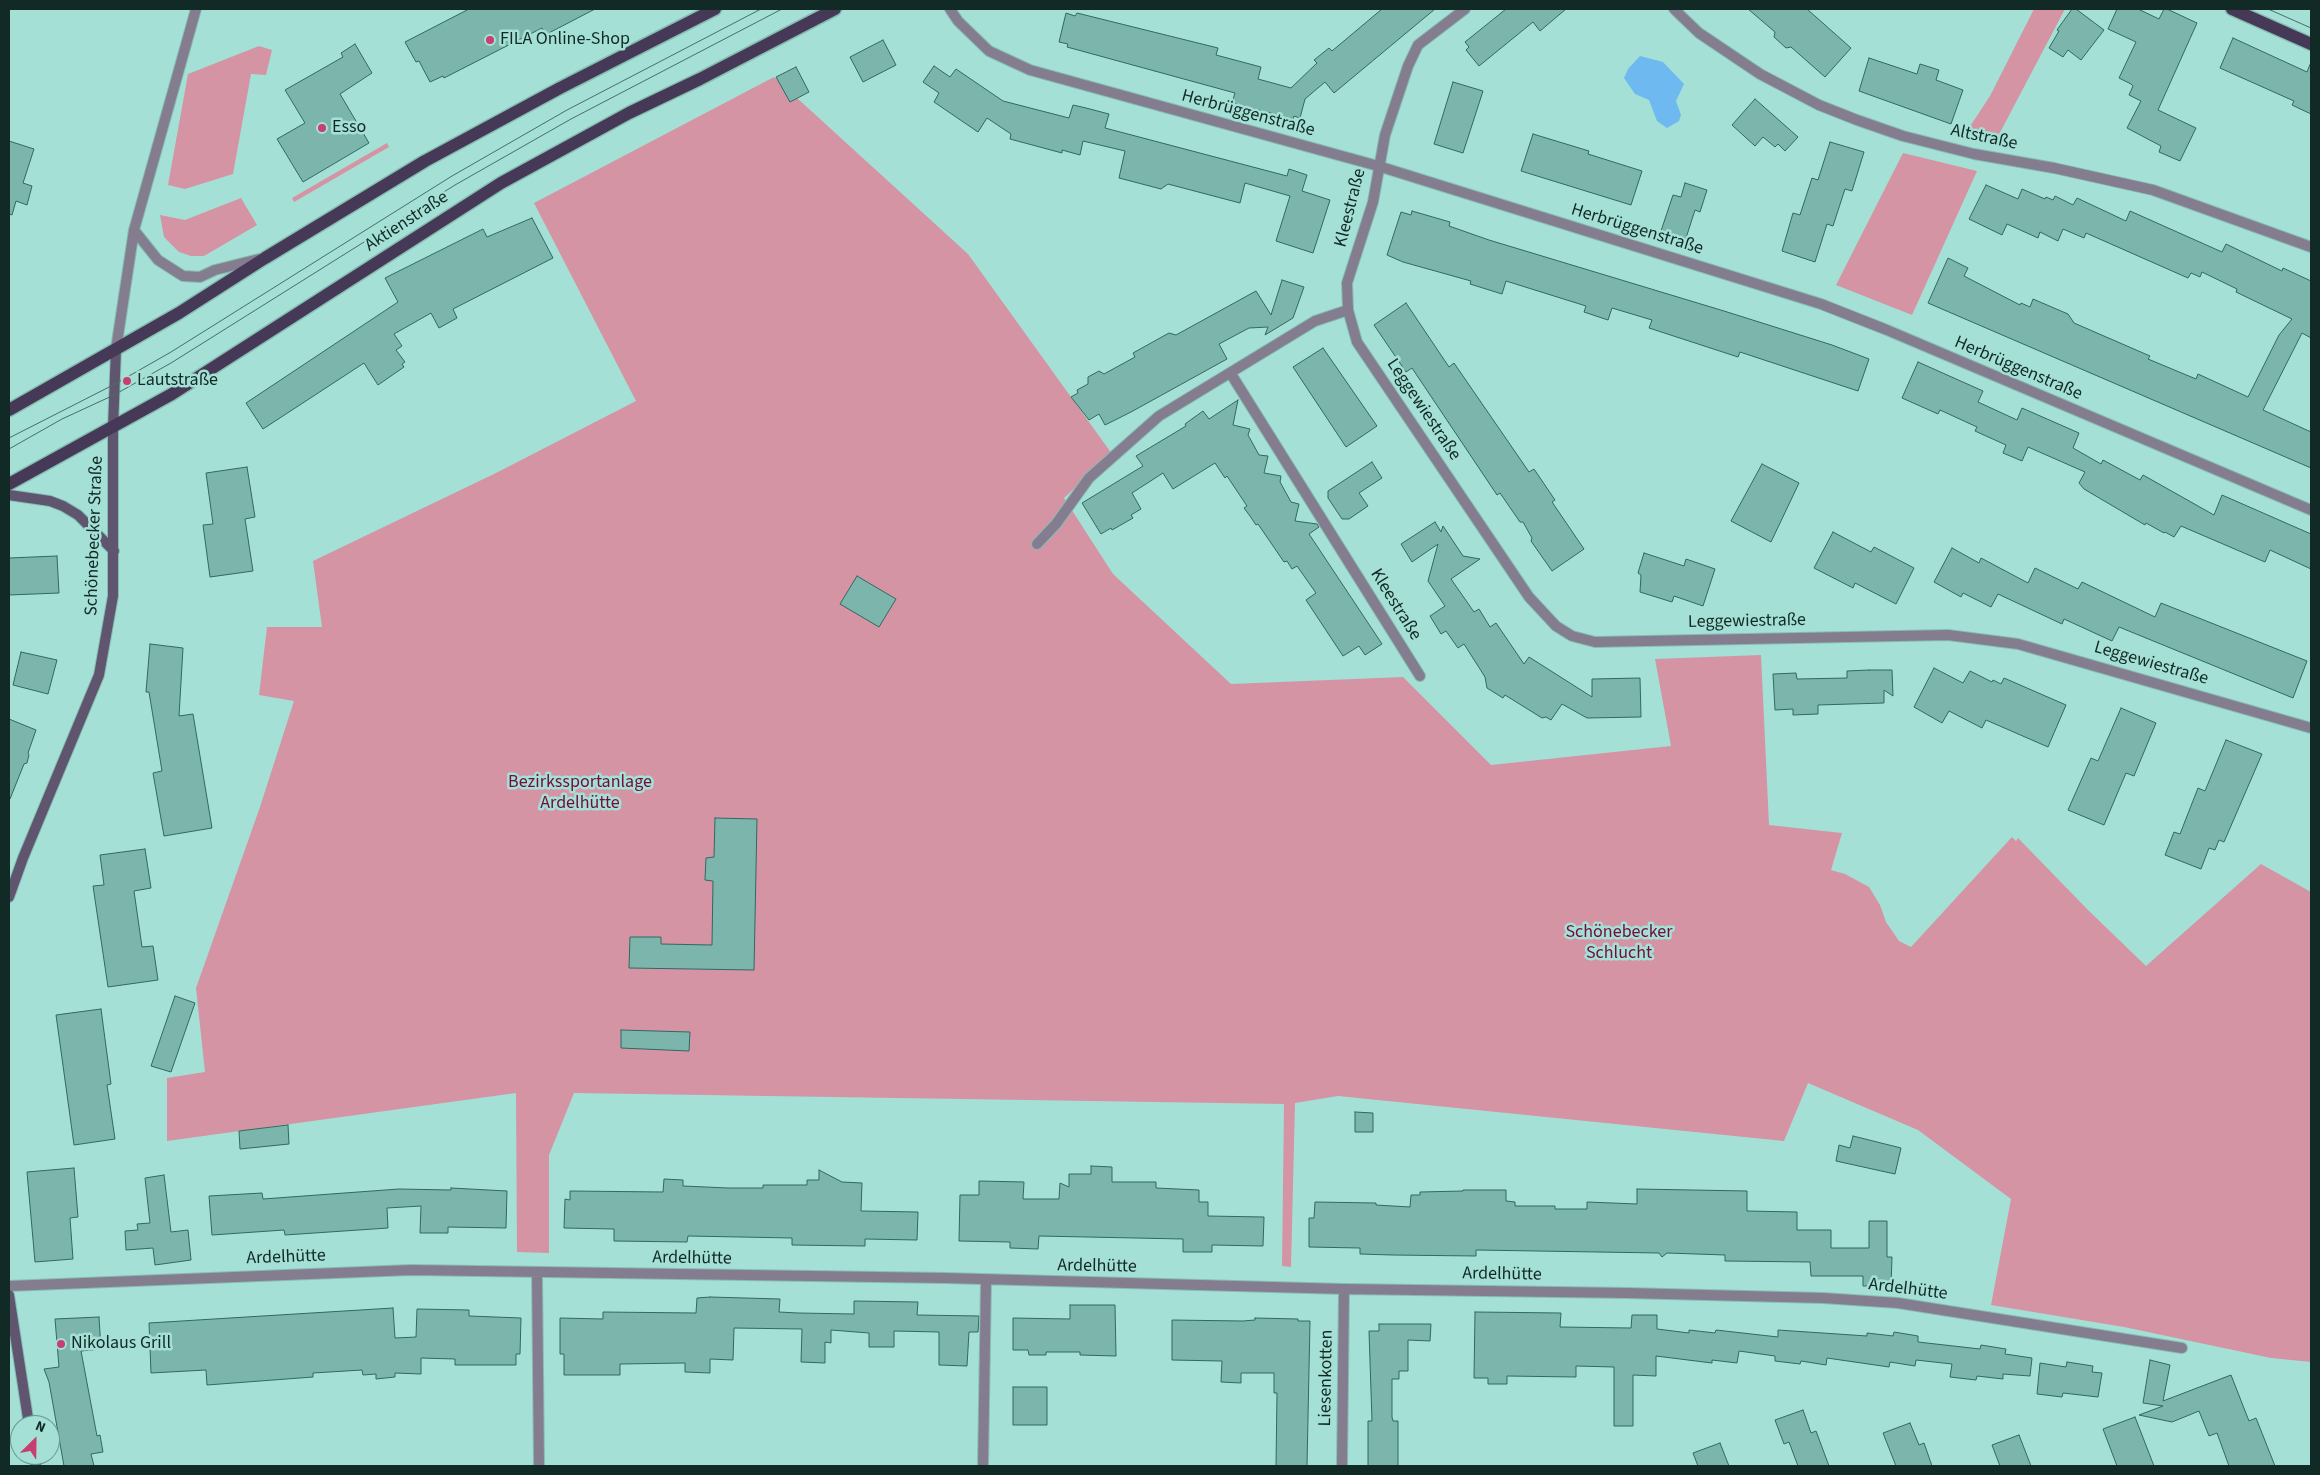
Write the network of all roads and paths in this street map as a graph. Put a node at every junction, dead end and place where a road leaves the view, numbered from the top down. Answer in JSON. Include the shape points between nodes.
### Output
{"nodes":[{"id":1,"x":196,"y":9,"type":"edge"},
{"id":2,"x":715,"y":9,"type":"edge"},
{"id":3,"x":835,"y":9,"type":"edge"},
{"id":4,"x":950,"y":9,"type":"edge"},
{"id":5,"x":1464,"y":9,"type":"edge"},
{"id":6,"x":1674,"y":9,"type":"edge"},
{"id":7,"x":2232,"y":9,"type":"edge"},
{"id":8,"x":2311,"y":44,"type":"edge"},
{"id":9,"x":1378,"y":166,"type":"junction"},
{"id":10,"x":134,"y":230,"type":"junction"},
{"id":11,"x":2311,"y":247,"type":"edge"},
{"id":12,"x":265,"y":258,"type":"junction"},
{"id":13,"x":1348,"y":310,"type":"junction"},
{"id":14,"x":116,"y":349,"type":"junction"},
{"id":15,"x":1230,"y":374,"type":"junction"},
{"id":16,"x":9,"y":410,"type":"edge"},
{"id":17,"x":113,"y":428,"type":"junction"},
{"id":18,"x":9,"y":484,"type":"edge"},
{"id":19,"x":9,"y":495,"type":"edge"},
{"id":20,"x":2311,"y":510,"type":"edge"},
{"id":21,"x":1037,"y":544,"type":"dead end"},
{"id":22,"x":114,"y":552,"type":"junction"},
{"id":23,"x":1420,"y":676,"type":"dead end"},
{"id":24,"x":2311,"y":728,"type":"edge"},
{"id":25,"x":9,"y":897,"type":"edge"},
{"id":26,"x":537,"y":1273,"type":"junction"},
{"id":27,"x":986,"y":1280,"type":"junction"},
{"id":28,"x":9,"y":1286,"type":"edge"},
{"id":29,"x":1344,"y":1289,"type":"junction"},
{"id":30,"x":9,"y":1294,"type":"edge"},
{"id":31,"x":2182,"y":1348,"type":"dead end"},
{"id":32,"x":27,"y":1415,"type":"edge"},
{"id":33,"x":539,"y":1466,"type":"edge"},
{"id":34,"x":983,"y":1466,"type":"edge"},
{"id":35,"x":1342,"y":1466,"type":"edge"}],
"edges":[{"from":1,"to":10,"type":"street"},
{"from":2,"to":12,"type":"main road","via":[[425,161]]},
{"from":3,"to":17,"type":"main road","name":"Aktienstraße","via":[[629,113],[501,183],[172,394]]},
{"from":4,"to":9,"type":"street","name":"Herbrüggenstraße","via":[[989,51],[1030,70]]},
{"from":5,"to":9,"type":"street","name":"Kleestraße","via":[[1418,45],[1384,135]]},
{"from":6,"to":11,"type":"street","name":"Altstraße","via":[[1699,33],[1760,74],[1819,105],[1857,120],[1903,136],[1974,154],[2153,190]]},
{"from":7,"to":8,"type":"main road"},
{"from":9,"to":13,"type":"street","name":"Kleestraße","via":[[1373,202],[1347,283]]},
{"from":9,"to":20,"type":"street","name":"Herbrüggenstraße","via":[[1821,304]]},
{"from":10,"to":12,"type":"street","via":[[158,260],[183,276],[200,277],[215,270]]},
{"from":10,"to":14,"type":"street"},
{"from":12,"to":14,"type":"main road"},
{"from":13,"to":15,"type":"street","via":[[1315,320]]},
{"from":13,"to":24,"type":"street","name":"Leggewiestraße","via":[[1357,342],[1529,597],[1544,614],[1572,636],[1594,642],[1948,635],[2018,644]]},
{"from":14,"to":16,"type":"main road"},
{"from":14,"to":17,"type":"street"},
{"from":15,"to":21,"type":"street","via":[[1159,416],[1089,478],[1056,524]]},
{"from":15,"to":23,"type":"street","name":"Kleestraße"},
{"from":17,"to":18,"type":"main road","name":"Aktienstraße"},
{"from":17,"to":22,"type":"street","name":"Schönebecker Straße"},
{"from":19,"to":22,"type":"street","via":[[63,506],[78,515]]},
{"from":22,"to":25,"type":"street","name":"Schönebecker Straße","via":[[113,596],[100,675],[36,824]]},
{"from":26,"to":27,"type":"street","name":"Ardelhütte"},
{"from":26,"to":28,"type":"street","name":"Ardelhütte","via":[[370,1271]]},
{"from":26,"to":33,"type":"street"},
{"from":27,"to":29,"type":"street","name":"Ardelhütte"},
{"from":27,"to":34,"type":"street"},
{"from":29,"to":31,"type":"street","name":"Ardelhütte","via":[[1626,1293],[1898,1303]]},
{"from":29,"to":35,"type":"street","name":"Liesenkotten"},
{"from":30,"to":32,"type":"street"}]}
